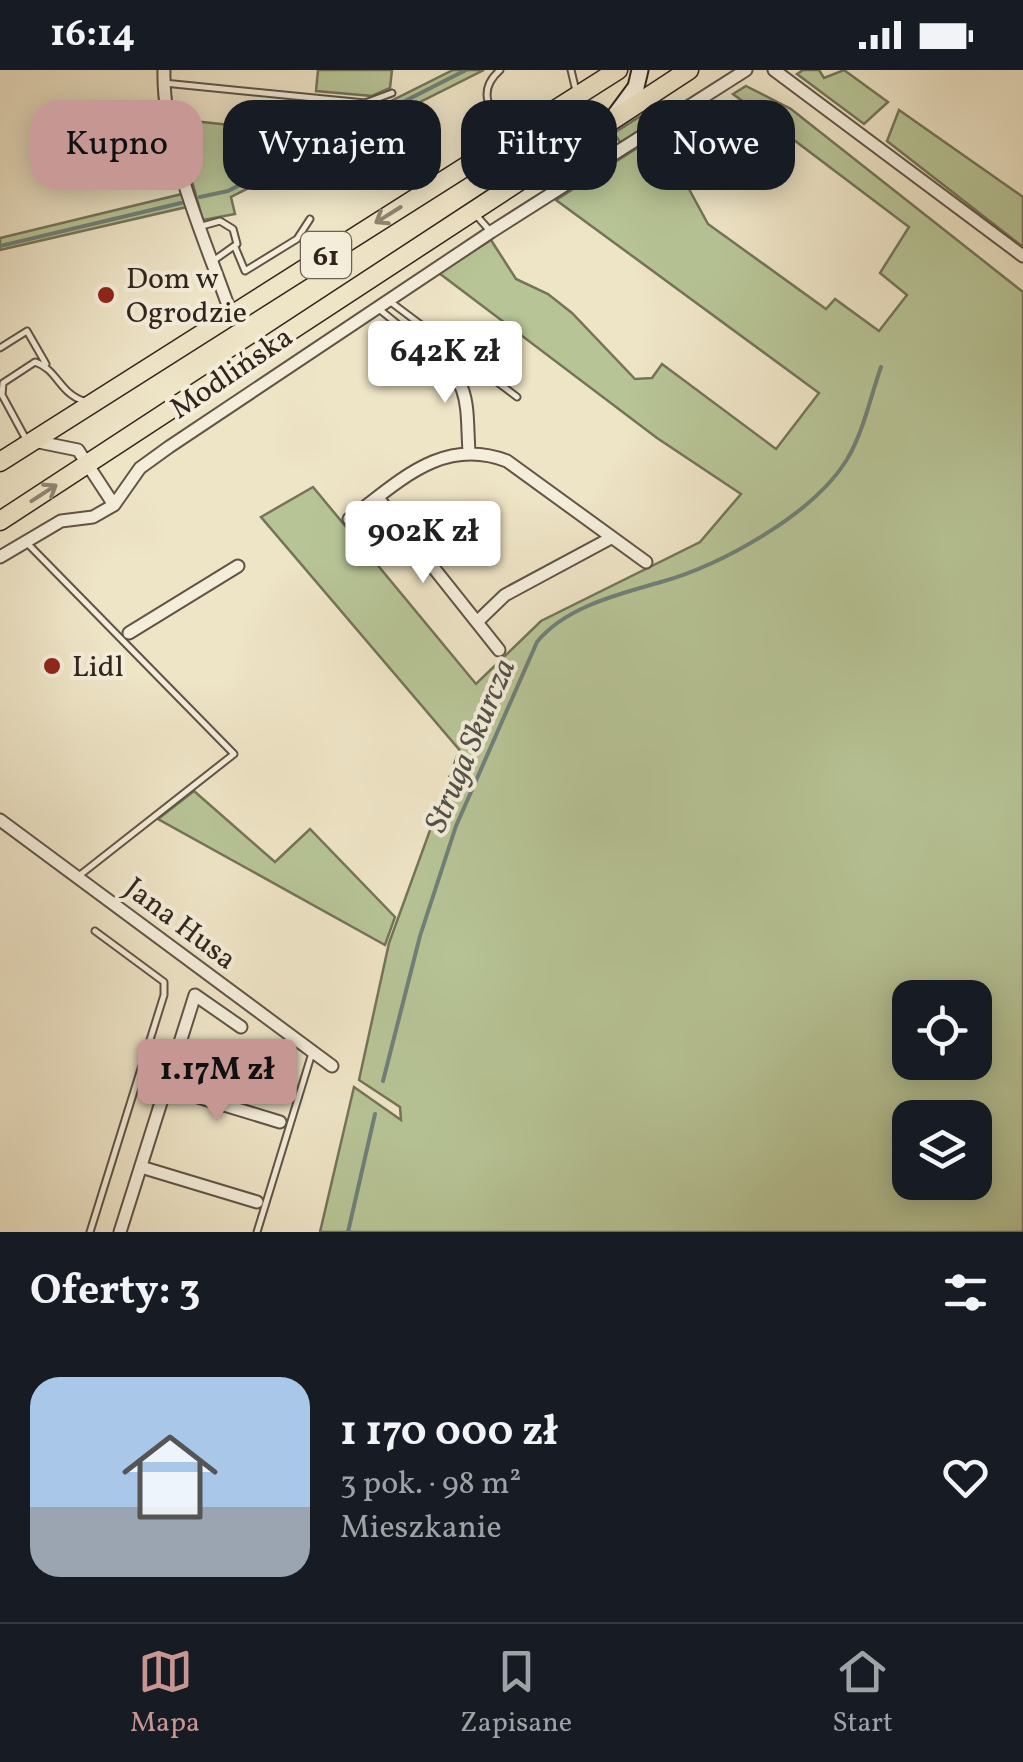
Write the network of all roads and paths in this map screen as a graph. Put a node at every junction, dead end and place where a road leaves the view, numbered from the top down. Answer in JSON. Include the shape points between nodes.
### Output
{"nodes":[{"id":1,"x":500,"y":70,"type":"edge"},
{"id":2,"x":570,"y":70,"type":"edge"},
{"id":3,"x":618,"y":70,"type":"edge"},
{"id":4,"x":640,"y":70,"type":"edge"},
{"id":5,"x":688,"y":70,"type":"edge"},
{"id":6,"x":746,"y":70,"type":"edge"},
{"id":7,"x":774,"y":70,"type":"edge"},
{"id":8,"x":164,"y":76,"type":"edge"},
{"id":9,"x":392,"y":93,"type":"dead end"},
{"id":10,"x":577,"y":94,"type":"junction"},
{"id":11,"x":488,"y":100,"type":"edge"},
{"id":12,"x":568,"y":100,"type":"edge"},
{"id":13,"x":617,"y":112,"type":"edge"},
{"id":14,"x":617,"y":114,"type":"edge"},
{"id":15,"x":461,"y":168,"type":"edge"},
{"id":16,"x":506,"y":190,"type":"edge"},
{"id":17,"x":474,"y":212,"type":"junction"},
{"id":18,"x":310,"y":219,"type":"dead end"},
{"id":19,"x":202,"y":226,"type":"junction"},
{"id":20,"x":490,"y":232,"type":"junction"},
{"id":21,"x":235,"y":248,"type":"junction"},
{"id":22,"x":1023,"y":256,"type":"edge"},
{"id":23,"x":214,"y":262,"type":"junction"},
{"id":24,"x":382,"y":304,"type":"junction"},
{"id":25,"x":231,"y":314,"type":"junction"},
{"id":26,"x":0,"y":348,"type":"edge"},
{"id":27,"x":433,"y":353,"type":"joint"},
{"id":28,"x":47,"y":366,"type":"junction"},
{"id":29,"x":1,"y":395,"type":"edge"},
{"id":30,"x":517,"y":397,"type":"dead end"},
{"id":31,"x":92,"y":404,"type":"junction"},
{"id":32,"x":31,"y":442,"type":"junction"},
{"id":33,"x":469,"y":452,"type":"junction"},
{"id":34,"x":0,"y":462,"type":"edge"},
{"id":35,"x":88,"y":464,"type":"junction"},
{"id":36,"x":378,"y":498,"type":"junction"},
{"id":37,"x":114,"y":505,"type":"junction"},
{"id":38,"x":349,"y":519,"type":"dead end"},
{"id":39,"x":0,"y":521,"type":"edge"},
{"id":40,"x":611,"y":538,"type":"junction"},
{"id":41,"x":26,"y":542,"type":"junction"},
{"id":42,"x":0,"y":557,"type":"edge"},
{"id":43,"x":646,"y":562,"type":"dead end"},
{"id":44,"x":238,"y":566,"type":"dead end"},
{"id":45,"x":478,"y":621,"type":"junction"},
{"id":46,"x":126,"y":636,"type":"junction"},
{"id":47,"x":499,"y":650,"type":"dead end"},
{"id":48,"x":0,"y":820,"type":"edge"},
{"id":49,"x":78,"y":877,"type":"junction"},
{"id":50,"x":95,"y":931,"type":"dead end"},
{"id":51,"x":241,"y":1027,"type":"dead end"},
{"id":52,"x":312,"y":1052,"type":"junction"},
{"id":53,"x":332,"y":1066,"type":"dead end"},
{"id":54,"x":166,"y":1086,"type":"junction"},
{"id":55,"x":280,"y":1122,"type":"dead end"},
{"id":56,"x":141,"y":1167,"type":"junction"},
{"id":57,"x":257,"y":1202,"type":"dead end"},
{"id":58,"x":90,"y":1232,"type":"edge"},
{"id":59,"x":120,"y":1232,"type":"edge"},
{"id":60,"x":256,"y":1232,"type":"edge"}],
"edges":[{"from":1,"to":11,"type":"lane","via":[[487,88]]},
{"from":2,"to":10,"type":"lane"},
{"from":3,"to":10,"type":"main road","name":"Modlińska","number":"61"},
{"from":4,"to":13,"type":"street"},
{"from":5,"to":14,"type":"main road","name":"Modlińska","number":"61"},
{"from":6,"to":20,"type":"street","name":"Modlińska"},
{"from":7,"to":22,"type":"street"},
{"from":8,"to":9,"type":"lane","via":[[365,103]]},
{"from":8,"to":19,"type":"street","via":[[175,147]]},
{"from":10,"to":12,"type":"main road","name":"Modlińska","number":"61"},
{"from":15,"to":25,"type":"main road","name":"Modlińska","number":"61","one_way":true},
{"from":16,"to":17,"type":"main road","name":"Modlińska","number":"61"},
{"from":17,"to":20,"type":"lane"},
{"from":17,"to":35,"type":"main road","name":"Modlińska","number":"61"},
{"from":18,"to":21,"type":"lane","via":[[297,239],[245,271]]},
{"from":19,"to":21,"type":"lane","via":[[228,224]]},
{"from":19,"to":23,"type":"street"},
{"from":20,"to":24,"type":"street","name":"Modlińska"},
{"from":21,"to":23,"type":"lane"},
{"from":23,"to":25,"type":"street"},
{"from":24,"to":27,"type":"lane"},
{"from":24,"to":30,"type":"lane"},
{"from":24,"to":37,"type":"street","name":"Modlińska","via":[[140,468]]},
{"from":25,"to":31,"type":"main road","name":"Modlińska","number":"61"},
{"from":26,"to":28,"type":"lane","via":[[27,331]]},
{"from":27,"to":33,"type":"street","via":[[462,382]]},
{"from":28,"to":29,"type":"lane","via":[[35,362],[19,372],[3,383]]},
{"from":28,"to":31,"type":"lane","via":[[64,392]]},
{"from":29,"to":32,"type":"lane"},
{"from":31,"to":32,"type":"main road","name":"Modlińska","number":"61"},
{"from":32,"to":34,"type":"main road","name":"Modlińska","number":"61"},
{"from":32,"to":35,"type":"street","via":[[78,450]]},
{"from":33,"to":36,"type":"street","via":[[449,453]]},
{"from":33,"to":40,"type":"street","via":[[507,461]]},
{"from":35,"to":37,"type":"street"},
{"from":39,"to":35,"type":"main road","name":"Modlińska","number":"61","one_way":true},
{"from":36,"to":38,"type":"street"},
{"from":36,"to":45,"type":"street"},
{"from":37,"to":41,"type":"street"},
{"from":40,"to":43,"type":"street"},
{"from":40,"to":45,"type":"street","via":[[505,594]]},
{"from":41,"to":42,"type":"street"},
{"from":41,"to":46,"type":"lane"},
{"from":44,"to":46,"type":"street"},
{"from":45,"to":47,"type":"street"},
{"from":46,"to":49,"type":"lane","via":[[234,754]]},
{"from":48,"to":49,"type":"street","name":"Jana Husa"},
{"from":49,"to":52,"type":"street","name":"Jana Husa"},
{"from":50,"to":58,"type":"lane","via":[[164,982],[164,995]]},
{"from":51,"to":54,"type":"street","via":[[195,994]]},
{"from":52,"to":53,"type":"street","name":"Jana Husa"},
{"from":52,"to":60,"type":"lane"},
{"from":54,"to":55,"type":"street"},
{"from":54,"to":56,"type":"street"},
{"from":56,"to":57,"type":"street"},
{"from":56,"to":59,"type":"street"}]}
